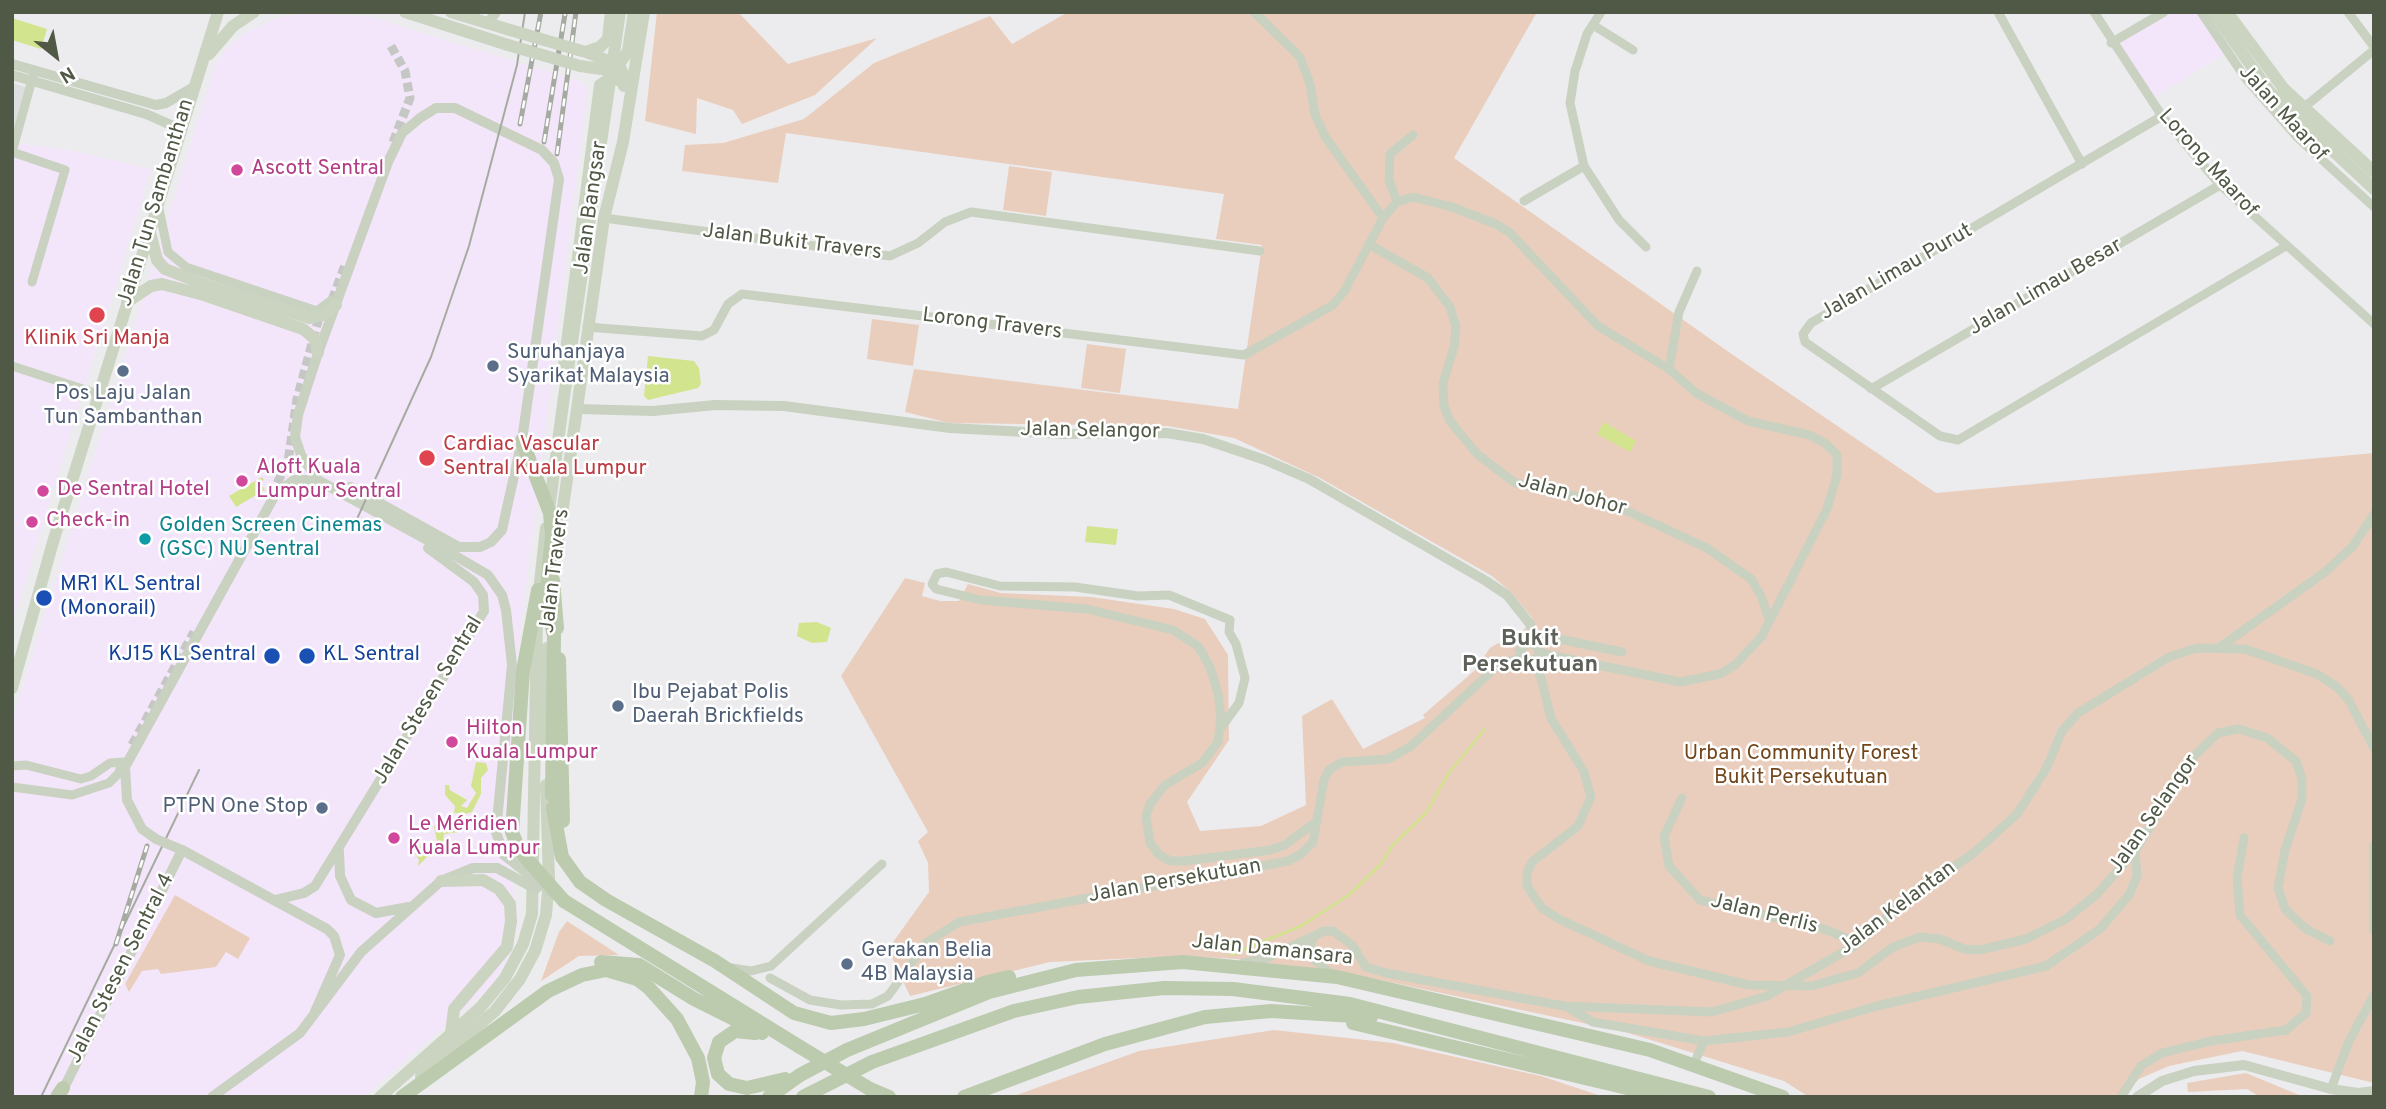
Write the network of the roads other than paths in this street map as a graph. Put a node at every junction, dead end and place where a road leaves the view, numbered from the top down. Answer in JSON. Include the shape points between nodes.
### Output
{"nodes":[{"id":1,"x":218,"y":12,"type":"edge"},
{"id":2,"x":254,"y":12,"type":"edge"},
{"id":3,"x":405,"y":12,"type":"edge"},
{"id":4,"x":451,"y":12,"type":"edge"},
{"id":5,"x":496,"y":12,"type":"edge"},
{"id":6,"x":611,"y":12,"type":"edge"},
{"id":7,"x":620,"y":12,"type":"edge"},
{"id":8,"x":634,"y":12,"type":"edge"},
{"id":9,"x":644,"y":12,"type":"edge"},
{"id":10,"x":1254,"y":12,"type":"edge"},
{"id":11,"x":1601,"y":12,"type":"edge"},
{"id":12,"x":1998,"y":12,"type":"edge"},
{"id":13,"x":2094,"y":12,"type":"edge"},
{"id":14,"x":2164,"y":12,"type":"edge"},
{"id":15,"x":2200,"y":12,"type":"edge"},
{"id":16,"x":2213,"y":12,"type":"edge"},
{"id":17,"x":2227,"y":12,"type":"edge"},
{"id":18,"x":2348,"y":12,"type":"edge"},
{"id":19,"x":488,"y":23,"type":"junction"},
{"id":20,"x":1593,"y":24,"type":"junction"},
{"id":21,"x":608,"y":39,"type":"junction"},
{"id":22,"x":630,"y":41,"type":"junction"},
{"id":23,"x":2111,"y":43,"type":"junction"},
{"id":24,"x":2374,"y":49,"type":"edge"},
{"id":25,"x":1633,"y":50,"type":"dead end"},
{"id":26,"x":584,"y":52,"type":"junction"},
{"id":27,"x":12,"y":64,"type":"edge"},
{"id":28,"x":619,"y":65,"type":"junction"},
{"id":29,"x":581,"y":66,"type":"junction"},
{"id":30,"x":12,"y":75,"type":"edge"},
{"id":31,"x":34,"y":76,"type":"junction"},
{"id":32,"x":194,"y":81,"type":"junction"},
{"id":33,"x":624,"y":83,"type":"junction"},
{"id":34,"x":600,"y":85,"type":"junction"},
{"id":35,"x":2298,"y":113,"type":"junction"},
{"id":36,"x":2162,"y":116,"type":"junction"},
{"id":37,"x":180,"y":129,"type":"junction"},
{"id":38,"x":1406,"y":136,"type":"dead end"},
{"id":39,"x":619,"y":148,"type":"junction"},
{"id":40,"x":12,"y":152,"type":"edge"},
{"id":41,"x":2082,"y":164,"type":"junction"},
{"id":42,"x":1584,"y":166,"type":"junction"},
{"id":43,"x":2374,"y":172,"type":"edge"},
{"id":44,"x":2220,"y":186,"type":"junction"},
{"id":45,"x":2374,"y":189,"type":"edge"},
{"id":46,"x":158,"y":200,"type":"junction"},
{"id":47,"x":1524,"y":201,"type":"dead end"},
{"id":48,"x":1397,"y":202,"type":"junction"},
{"id":49,"x":2374,"y":207,"type":"edge"},
{"id":50,"x":604,"y":218,"type":"junction"},
{"id":51,"x":1383,"y":218,"type":"junction"},
{"id":52,"x":149,"y":229,"type":"junction"},
{"id":53,"x":1370,"y":245,"type":"junction"},
{"id":54,"x":2286,"y":246,"type":"junction"},
{"id":55,"x":1646,"y":247,"type":"dead end"},
{"id":56,"x":1260,"y":251,"type":"dead end"},
{"id":57,"x":1697,"y":271,"type":"dead end"},
{"id":58,"x":32,"y":282,"type":"dead end"},
{"id":59,"x":205,"y":290,"type":"junction"},
{"id":60,"x":126,"y":302,"type":"junction"},
{"id":61,"x":334,"y":302,"type":"junction"},
{"id":62,"x":2374,"y":324,"type":"edge"},
{"id":63,"x":587,"y":327,"type":"junction"},
{"id":64,"x":316,"y":346,"type":"junction"},
{"id":65,"x":12,"y":366,"type":"edge"},
{"id":66,"x":1669,"y":369,"type":"junction"},
{"id":67,"x":1871,"y":389,"type":"junction"},
{"id":68,"x":98,"y":394,"type":"junction"},
{"id":69,"x":563,"y":404,"type":"joint"},
{"id":70,"x":578,"y":409,"type":"junction"},
{"id":71,"x":561,"y":418,"type":"junction"},
{"id":72,"x":522,"y":440,"type":"junction"},
{"id":73,"x":318,"y":480,"type":"junction"},
{"id":74,"x":334,"y":489,"type":"junction"},
{"id":75,"x":2374,"y":514,"type":"edge"},
{"id":76,"x":415,"y":533,"type":"junction"},
{"id":77,"x":553,"y":580,"type":"junction"},
{"id":78,"x":538,"y":590,"type":"junction"},
{"id":79,"x":1769,"y":620,"type":"junction"},
{"id":80,"x":2220,"y":647,"type":"junction"},
{"id":81,"x":1536,"y":648,"type":"junction"},
{"id":82,"x":1622,"y":652,"type":"dead end"},
{"id":83,"x":1521,"y":657,"type":"junction"},
{"id":84,"x":12,"y":688,"type":"edge"},
{"id":85,"x":1220,"y":729,"type":"junction"},
{"id":86,"x":2374,"y":748,"type":"edge"},
{"id":87,"x":125,"y":763,"type":"junction"},
{"id":88,"x":12,"y":766,"type":"edge"},
{"id":89,"x":12,"y":787,"type":"edge"},
{"id":90,"x":1682,"y":798,"type":"dead end"},
{"id":91,"x":552,"y":801,"type":"junction"},
{"id":92,"x":1317,"y":821,"type":"junction"},
{"id":93,"x":547,"y":834,"type":"junction"},
{"id":94,"x":2244,"y":838,"type":"dead end"},
{"id":95,"x":2374,"y":845,"type":"edge"},
{"id":96,"x":339,"y":849,"type":"junction"},
{"id":97,"x":182,"y":850,"type":"junction"},
{"id":98,"x":2135,"y":850,"type":"junction"},
{"id":99,"x":882,"y":864,"type":"dead end"},
{"id":100,"x":441,"y":881,"type":"junction"},
{"id":101,"x":587,"y":887,"type":"junction"},
{"id":102,"x":275,"y":900,"type":"junction"},
{"id":103,"x":564,"y":901,"type":"junction"},
{"id":104,"x":411,"y":906,"type":"junction"},
{"id":105,"x":2374,"y":931,"type":"edge"},
{"id":106,"x":1314,"y":936,"type":"junction"},
{"id":107,"x":2330,"y":941,"type":"dead end"},
{"id":108,"x":1859,"y":943,"type":"junction"},
{"id":109,"x":715,"y":961,"type":"junction"},
{"id":110,"x":1234,"y":965,"type":"junction"},
{"id":111,"x":771,"y":966,"type":"junction"},
{"id":112,"x":1076,"y":970,"type":"junction"},
{"id":113,"x":1337,"y":977,"type":"junction"},
{"id":114,"x":769,"y":978,"type":"junction"},
{"id":115,"x":1785,"y":985,"type":"junction"},
{"id":116,"x":548,"y":991,"type":"junction"},
{"id":117,"x":2374,"y":995,"type":"edge"},
{"id":118,"x":1564,"y":1006,"type":"junction"},
{"id":119,"x":1305,"y":1012,"type":"junction"},
{"id":120,"x":314,"y":1014,"type":"junction"},
{"id":121,"x":802,"y":1016,"type":"junction"},
{"id":122,"x":1421,"y":1023,"type":"junction"},
{"id":123,"x":450,"y":1034,"type":"junction"},
{"id":124,"x":767,"y":1035,"type":"junction"},
{"id":125,"x":1704,"y":1041,"type":"junction"},
{"id":126,"x":800,"y":1047,"type":"junction"},
{"id":127,"x":1694,"y":1063,"type":"junction"},
{"id":128,"x":1591,"y":1065,"type":"junction"},
{"id":129,"x":800,"y":1074,"type":"junction"},
{"id":130,"x":2331,"y":1088,"type":"junction"},
{"id":131,"x":2374,"y":1091,"type":"edge"},
{"id":132,"x":985,"y":1092,"type":"edge"},
{"id":133,"x":60,"y":1094,"type":"edge"},
{"id":134,"x":212,"y":1097,"type":"edge"},
{"id":135,"x":380,"y":1097,"type":"edge"},
{"id":136,"x":400,"y":1097,"type":"edge"},
{"id":137,"x":701,"y":1097,"type":"edge"},
{"id":138,"x":769,"y":1097,"type":"edge"},
{"id":139,"x":803,"y":1097,"type":"edge"},
{"id":140,"x":889,"y":1097,"type":"edge"},
{"id":141,"x":964,"y":1097,"type":"edge"},
{"id":142,"x":1665,"y":1097,"type":"edge"},
{"id":143,"x":1684,"y":1097,"type":"edge"},
{"id":144,"x":1709,"y":1097,"type":"edge"},
{"id":145,"x":1783,"y":1097,"type":"edge"},
{"id":146,"x":2121,"y":1097,"type":"edge"},
{"id":147,"x":2137,"y":1097,"type":"edge"}],
"edges":[{"from":1,"to":32,"type":"main road","name":"Jalan Tun Sambanthan"},
{"from":2,"to":32,"type":"main road","via":[[225,34]]},
{"from":3,"to":29,"type":"main road","bridge":true},
{"from":4,"to":19,"type":"main road"},
{"from":5,"to":19,"type":"street"},
{"from":6,"to":21,"type":"main road"},
{"from":7,"to":69,"type":"main road","name":"Jalan Bangsar","bridge":true},
{"from":8,"to":22,"type":"main road"},
{"from":9,"to":39,"type":"main road","name":"Jalan Bangsar"},
{"from":10,"to":51,"type":"street","via":[[1300,57],[1326,138]]},
{"from":11,"to":20,"type":"street"},
{"from":12,"to":41,"type":"street"},
{"from":13,"to":23,"type":"street","name":"Lorong Maarof"},
{"from":14,"to":23,"type":"street"},
{"from":15,"to":49,"type":"street","name":"Jalan Maarof","via":[[2246,79],[2309,149]]},
{"from":16,"to":35,"type":"main road","name":"Jalan Maarof","via":[[2270,92]]},
{"from":17,"to":35,"type":"main road","name":"Jalan Maarof"},
{"from":18,"to":24,"type":"street"},
{"from":19,"to":26,"type":"main road","bridge":true},
{"from":20,"to":25,"type":"street"},
{"from":20,"to":42,"type":"street","via":[[1575,71],[1570,103]]},
{"from":21,"to":22,"type":"main road","via":[[618,48]]},
{"from":21,"to":26,"type":"main road"},
{"from":22,"to":28,"type":"main road"},
{"from":23,"to":36,"type":"street","name":"Lorong Maarof"},
{"from":24,"to":35,"type":"street"},
{"from":26,"to":28,"type":"main road"},
{"from":27,"to":31,"type":"street"},
{"from":28,"to":29,"type":"main road","via":[[609,70]]},
{"from":28,"to":33,"type":"main road"},
{"from":29,"to":34,"type":"main road"},
{"from":30,"to":31,"type":"street"},
{"from":31,"to":32,"type":"street","via":[[156,105],[166,103]]},
{"from":31,"to":37,"type":"street"},
{"from":31,"to":40,"type":"street"},
{"from":32,"to":37,"type":"main road","name":"Jalan Tun Sambanthan"},
{"from":33,"to":34,"type":"main road","via":[[615,77]]},
{"from":33,"to":39,"type":"main road"},
{"from":34,"to":71,"type":"main road","via":[[565,349]]},
{"from":35,"to":43,"type":"main road","name":"Jalan Maarof"},
{"from":35,"to":45,"type":"main road","name":"Jalan Maarof"},
{"from":36,"to":41,"type":"street","name":"Jalan Limau Purut"},
{"from":36,"to":44,"type":"street","name":"Lorong Maarof"},
{"from":37,"to":46,"type":"main road","name":"Jalan Tun Sambanthan"},
{"from":38,"to":48,"type":"street","via":[[1390,154],[1388,166]]},
{"from":39,"to":50,"type":"main road","name":"Jalan Travers"},
{"from":40,"to":58,"type":"street","via":[[65,170]]},
{"from":41,"to":67,"type":"street","name":"Jalan Limau Purut","via":[[1811,323],[1803,334],[1810,348]]},
{"from":42,"to":47,"type":"street"},
{"from":42,"to":55,"type":"street","via":[[1619,220]]},
{"from":44,"to":54,"type":"street","name":"Lorong Maarof"},
{"from":44,"to":67,"type":"street","name":"Jalan Limau Besar"},
{"from":46,"to":52,"type":"main road","name":"Jalan Tun Sambanthan"},
{"from":46,"to":61,"type":"street","via":[[163,242],[179,263],[317,311]]},
{"from":48,"to":51,"type":"street"},
{"from":48,"to":66,"type":"street","via":[[1413,197],[1496,224],[1521,243],[1598,327]]},
{"from":50,"to":56,"type":"street","name":"Jalan Bukit Travers","via":[[882,256],[905,251],[944,222],[971,212]]},
{"from":50,"to":63,"type":"main road","name":"Jalan Travers"},
{"from":51,"to":53,"type":"street"},
{"from":52,"to":59,"type":"main road","via":[[154,252],[165,269]]},
{"from":52,"to":60,"type":"main road","name":"Jalan Tun Sambanthan"},
{"from":53,"to":63,"type":"street","name":"Lorong Travers","via":[[1333,305],[1244,355],[742,294],[728,304],[714,330],[702,336]]},
{"from":53,"to":79,"type":"street","name":"Jalan Johor","via":[[1428,278],[1450,307],[1456,327],[1443,383],[1444,406],[1450,421],[1477,454],[1515,483],[1614,505],[1707,548],[1751,579]]},
{"from":54,"to":62,"type":"street","name":"Lorong Maarof"},
{"from":54,"to":67,"type":"street","name":"Jalan Limau Purut","via":[[1958,440],[1940,436]]},
{"from":57,"to":66,"type":"street","via":[[1679,312]]},
{"from":59,"to":60,"type":"main road","via":[[162,284]]},
{"from":59,"to":61,"type":"main road","bridge":true,"via":[[310,318],[323,315]]},
{"from":59,"to":64,"type":"main road","bridge":true,"via":[[303,329]]},
{"from":60,"to":68,"type":"main road","name":"Jalan Tun Sambanthan"},
{"from":61,"to":64,"type":"street","name":"Jalan Stesen Sentral"},
{"from":61,"to":72,"type":"street","name":"Jalan Stesen Sentral","via":[[402,134],[436,108],[455,107],[549,156],[559,179]]},
{"from":63,"to":70,"type":"main road","name":"Jalan Travers"},
{"from":64,"to":73,"type":"street","name":"Jalan Stesen Sentral","via":[[295,437]]},
{"from":65,"to":68,"type":"street"},
{"from":66,"to":79,"type":"street","via":[[1727,412],[1809,435],[1837,455],[1837,475],[1827,509]]},
{"from":68,"to":84,"type":"main road","name":"Jalan Tun Sambanthan"},
{"from":69,"to":71,"type":"main road","name":"Jalan Travers"},
{"from":70,"to":77,"type":"main road","name":"Jalan Travers"},
{"from":70,"to":81,"type":"street","name":"Jalan Selangor","via":[[784,405],[950,428],[1167,433],[1203,439],[1287,469],[1507,595],[1525,614]]},
{"from":71,"to":78,"type":"main road","name":"Jalan Travers"},
{"from":72,"to":74,"type":"street","via":[[502,530],[480,547],[459,547],[351,487]]},
{"from":72,"to":91,"type":"main road","bridge":true,"via":[[550,513],[552,536],[546,601],[554,636]]},
{"from":73,"to":74,"type":"street","name":"Jalan Stesen Sentral"},
{"from":73,"to":87,"type":"street","via":[[294,480],[276,493]]},
{"from":74,"to":76,"type":"street","name":"Jalan Stesen Sentral"},
{"from":75,"to":80,"type":"street","name":"Jalan Kelantan","via":[[2353,546],[2325,572]]},
{"from":76,"to":96,"type":"street","name":"Jalan Stesen Sentral","via":[[474,582],[483,595],[485,611]]},
{"from":76,"to":103,"type":"street","name":"Jalan Stesen Sentral","bridge":true,"via":[[488,575],[502,595],[512,642],[496,832],[504,855]]},
{"from":77,"to":93,"type":"main road","name":"Jalan Travers","via":[[545,684]]},
{"from":77,"to":101,"type":"main road","via":[[564,835]]},
{"from":78,"to":103,"type":"main road","bridge":true,"via":[[523,670],[512,832],[519,850]]},
{"from":78,"to":123,"type":"main road","name":"Jalan Travers","via":[[532,914],[505,978],[481,1008]]},
{"from":79,"to":81,"type":"street","via":[[1746,656],[1702,680],[1680,682]]},
{"from":80,"to":86,"type":"street","via":[[2268,655],[2337,687]]},
{"from":80,"to":108,"type":"street","name":"Jalan Kelantan","via":[[2169,657],[2078,713],[2062,731],[2046,769],[2017,814],[1975,852],[1901,904]]},
{"from":81,"to":82,"type":"street"},
{"from":81,"to":83,"type":"street","via":[[1526,662]]},
{"from":81,"to":83,"type":"street","via":[[1524,645]]},
{"from":81,"to":115,"type":"street","name":"Jalan Selangor","via":[[1551,718],[1584,772],[1591,797],[1578,826],[1532,862],[1527,886],[1533,897],[1559,919],[1649,961],[1749,985]]},
{"from":83,"to":92,"type":"street","name":"Jalan Persekutuan","via":[[1495,668],[1410,747],[1388,759],[1336,765],[1324,780]]},
{"from":85,"to":85,"type":"street","via":[[1239,703],[1245,678],[1230,620],[1169,595],[1000,586],[946,572],[937,574],[932,583],[936,589],[981,600],[1087,609],[1173,630],[1198,646],[1210,667],[1218,693]]},
{"from":85,"to":92,"type":"street","via":[[1212,752],[1202,763],[1165,785],[1150,804],[1147,830],[1159,855],[1184,861],[1270,850],[1285,845]]},
{"from":87,"to":88,"type":"street","via":[[110,763],[82,779],[26,765]]},
{"from":87,"to":89,"type":"street","via":[[114,779],[82,793],[62,795]]},
{"from":87,"to":97,"type":"street","bridge":true,"via":[[127,800],[142,829]]},
{"from":90,"to":108,"type":"street","name":"Jalan Perlis","via":[[1664,836],[1669,866],[1700,900],[1821,928]]},
{"from":91,"to":93,"type":"main road"},
{"from":91,"to":101,"type":"main road","via":[[562,857]]},
{"from":92,"to":114,"type":"street","name":"Jalan Persekutuan","via":[[1313,842],[1288,861],[959,922],[926,943],[888,996],[872,1004],[810,1000]]},
{"from":93,"to":136,"type":"main road","name":"Jalan Travers","via":[[546,915],[535,951],[488,1018]]},
{"from":94,"to":146,"type":"street","via":[[2237,878],[2240,915],[2307,996],[2306,1013],[2286,1030],[2162,1053],[2141,1066]]},
{"from":95,"to":105,"type":"street"},
{"from":96,"to":102,"type":"street","via":[[314,886]]},
{"from":96,"to":104,"type":"street","via":[[340,876],[351,900],[376,913]]},
{"from":97,"to":102,"type":"street"},
{"from":97,"to":133,"type":"street","name":"Jalan Stesen Sentral 4"},
{"from":98,"to":107,"type":"street","name":"Jalan Selangor","via":[[2182,770],[2206,742],[2218,733],[2239,729],[2267,738],[2296,761],[2302,779],[2302,799],[2278,888],[2285,909],[2305,929]]},
{"from":98,"to":115,"type":"street","name":"Jalan Selangor","via":[[2097,894],[2066,919],[2026,939],[1980,950],[1920,937],[1893,947],[1847,977],[1811,986]]},
{"from":98,"to":125,"type":"street","via":[[2137,876],[2129,895],[2100,929],[2046,966],[1788,1032]]},
{"from":99,"to":111,"type":"street"},
{"from":100,"to":103,"type":"street","bridge":true,"via":[[473,868],[497,868]]},
{"from":100,"to":104,"type":"street"},
{"from":100,"to":123,"type":"main road","via":[[483,880],[499,889],[510,904],[507,947],[454,1009]]},
{"from":101,"to":109,"type":"main road"},
{"from":102,"to":120,"type":"street","via":[[327,929],[339,945],[340,955]]},
{"from":103,"to":126,"type":"main road"},
{"from":104,"to":120,"type":"street","via":[[361,952]]},
{"from":106,"to":110,"type":"street","via":[[1267,958]]},
{"from":106,"to":113,"type":"street","via":[[1311,957]]},
{"from":106,"to":118,"type":"street","name":"Jalan Kelantan","via":[[1324,931],[1340,934],[1366,967],[1375,971]]},
{"from":108,"to":115,"type":"street","name":"Jalan Kelantan"},
{"from":109,"to":111,"type":"street","via":[[740,971]]},
{"from":109,"to":121,"type":"main road"},
{"from":110,"to":112,"type":"main road","name":"Jalan Damansara","via":[[1183,962]]},
{"from":110,"to":113,"type":"main road","name":"Jalan Damansara"},
{"from":111,"to":114,"type":"street"},
{"from":112,"to":121,"type":"main road","via":[[1045,970],[987,982],[864,1019],[831,1023]]},
{"from":112,"to":129,"type":"main road","name":"Jalan Damansara","via":[[989,992],[878,1036]]},
{"from":113,"to":127,"type":"main road","name":"Jalan Damansara"},
{"from":114,"to":121,"type":"street","via":[[775,996]]},
{"from":115,"to":118,"type":"street","name":"Jalan Kelantan","via":[[1767,996],[1712,1012]]},
{"from":116,"to":124,"type":"main road","via":[[565,974],[590,962],[639,965]]},
{"from":116,"to":136,"type":"main road"},
{"from":116,"to":137,"type":"main road","via":[[593,971],[622,972],[637,979],[659,998],[689,1037],[700,1070]]},
{"from":117,"to":130,"type":"street"},
{"from":118,"to":125,"type":"street","via":[[1593,1022]]},
{"from":119,"to":122,"type":"main road"},
{"from":119,"to":132,"type":"main road","via":[[1205,1017],[1105,1044]]},
{"from":119,"to":142,"type":"main road"},
{"from":120,"to":134,"type":"street","via":[[278,1051]]},
{"from":122,"to":128,"type":"main road","name":"Jalan Damansara"},
{"from":122,"to":139,"type":"main road","name":"Jalan Damansara","via":[[1350,1004],[1233,989],[1111,993],[1014,1011],[872,1062]]},
{"from":123,"to":135,"type":"main road","name":"Jalan Travers"},
{"from":124,"to":126,"type":"main road"},
{"from":124,"to":129,"type":"main road","via":[[735,1031],[719,1042],[714,1058],[723,1080],[747,1088]]},
{"from":125,"to":127,"type":"street"},
{"from":126,"to":140,"type":"main road","bridge":true},
{"from":127,"to":145,"type":"main road","name":"Jalan Damansara"},
{"from":128,"to":143,"type":"main road"},
{"from":128,"to":144,"type":"main road","name":"Jalan Damansara"},
{"from":129,"to":138,"type":"main road","name":"Jalan Damansara"},
{"from":130,"to":131,"type":"street"},
{"from":130,"to":147,"type":"street","via":[[2244,1065],[2194,1071]]},
{"from":132,"to":141,"type":"main road"}]}
